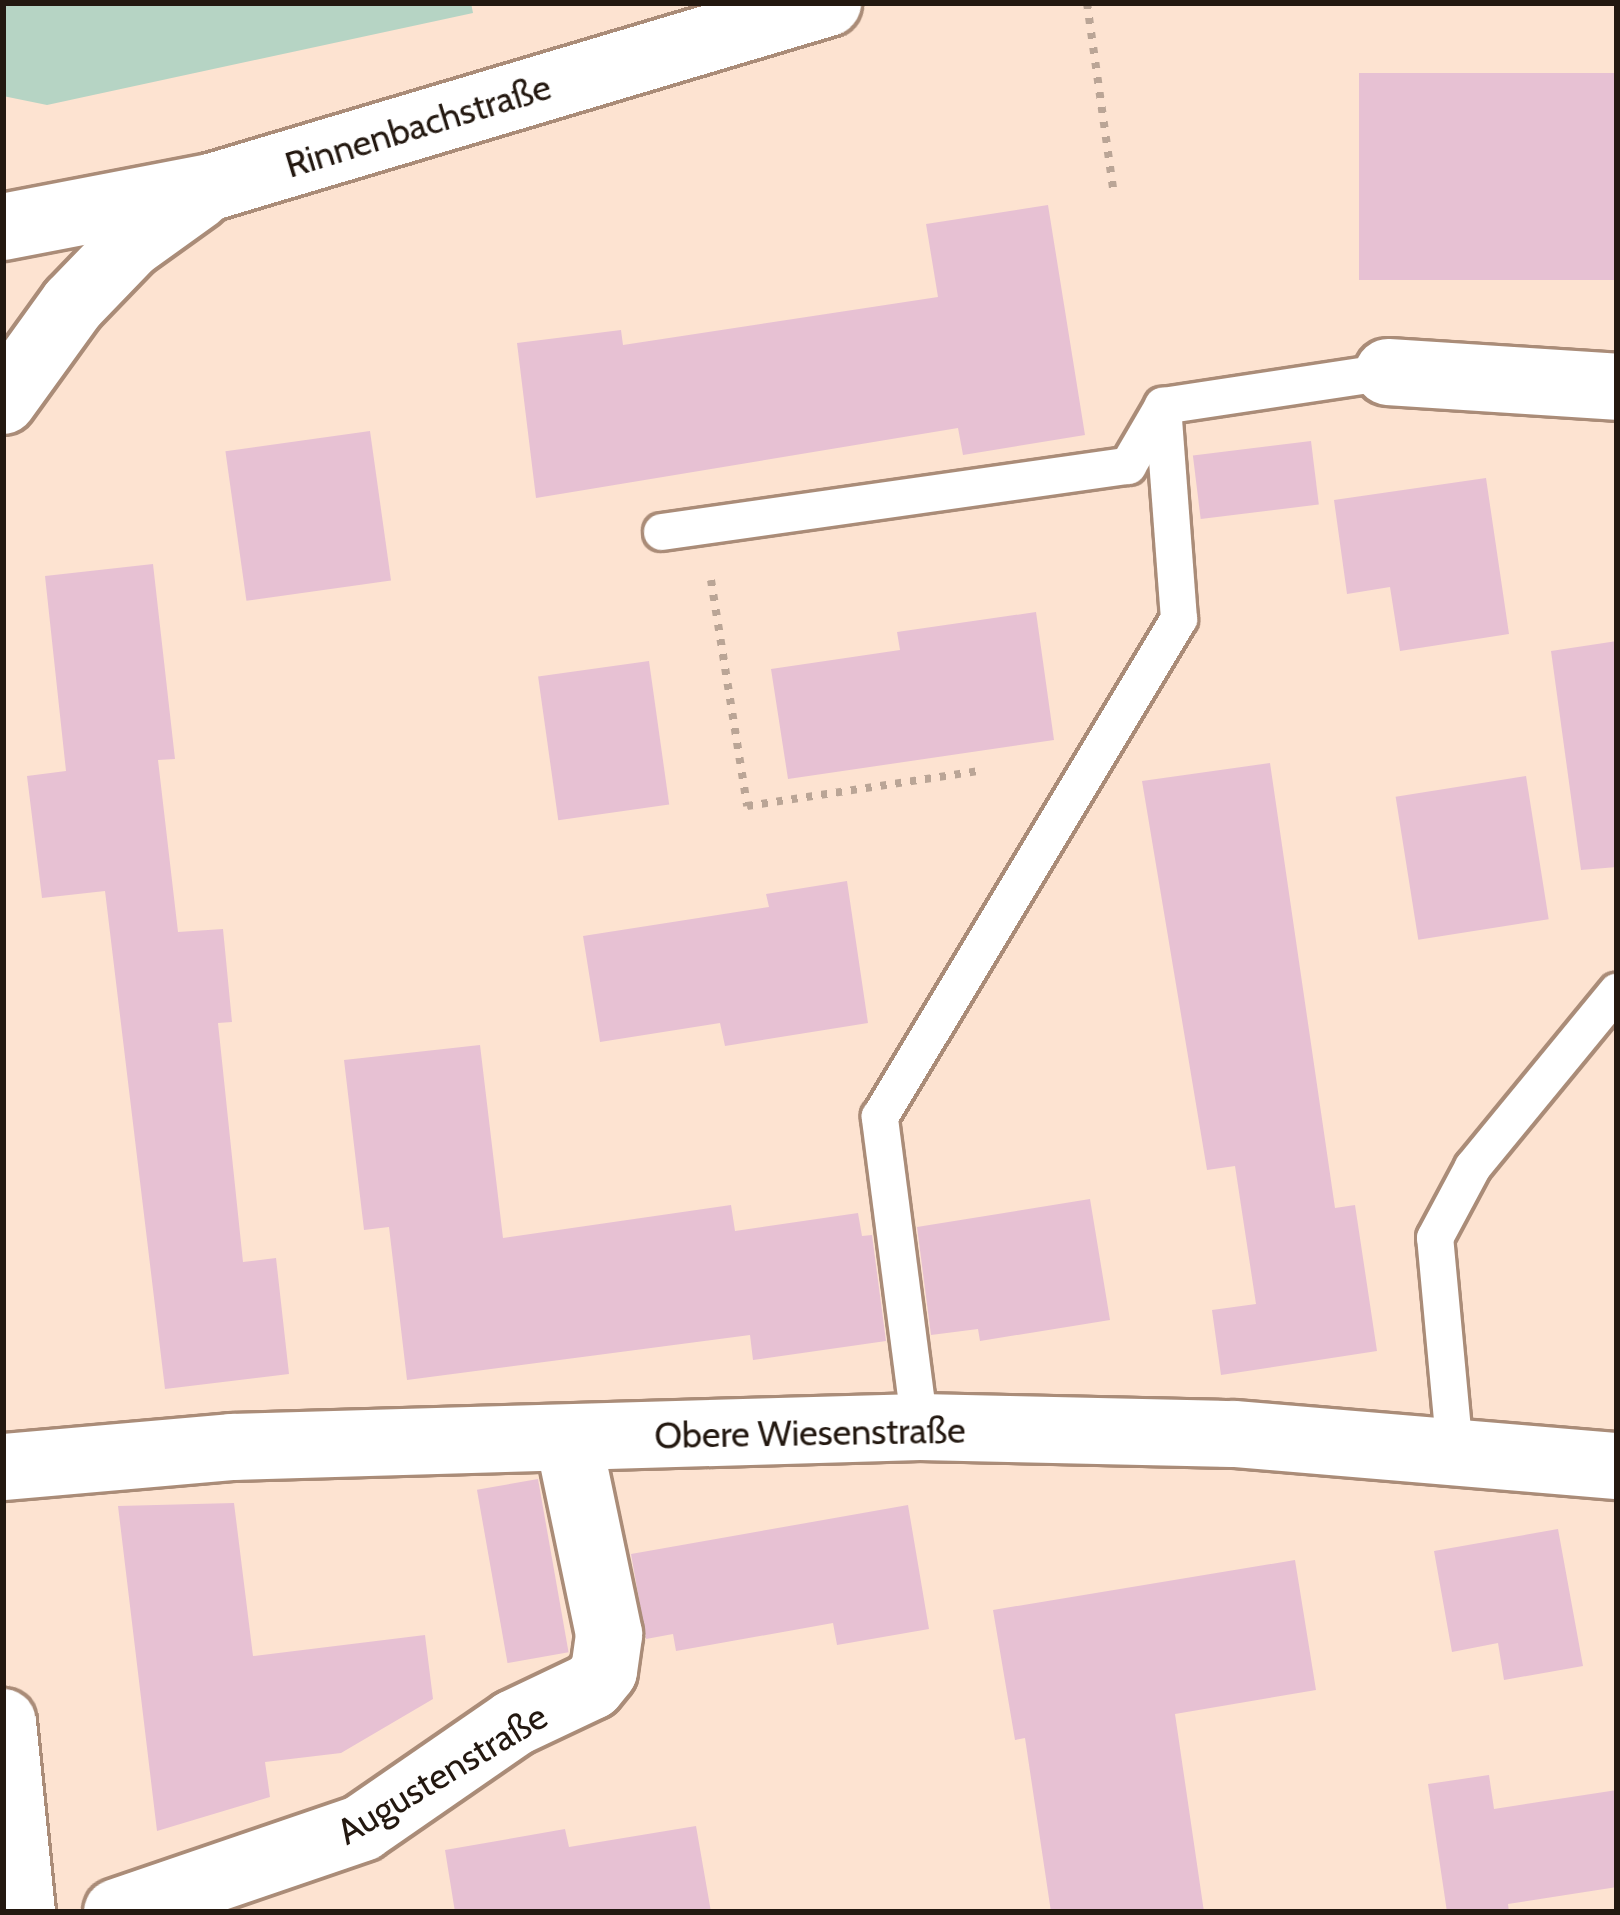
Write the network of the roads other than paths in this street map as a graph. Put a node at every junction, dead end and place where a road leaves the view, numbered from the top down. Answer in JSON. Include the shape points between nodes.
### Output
{"nodes":[{"id":1,"x":828,"y":3,"type":"edge"},
{"id":2,"x":211,"y":187,"type":"junction"},
{"id":3,"x":3,"y":226,"type":"edge"},
{"id":4,"x":1388,"y":372,"type":"joint"},
{"id":5,"x":1617,"y":387,"type":"edge"},
{"id":6,"x":3,"y":400,"type":"edge"},
{"id":7,"x":1163,"y":406,"type":"junction"},
{"id":8,"x":662,"y":532,"type":"dead end"},
{"id":9,"x":1617,"y":992,"type":"edge"},
{"id":10,"x":920,"y":1427,"type":"junction"},
{"id":11,"x":569,"y":1442,"type":"junction"},
{"id":12,"x":1455,"y":1453,"type":"junction"},
{"id":13,"x":1617,"y":1466,"type":"edge"},
{"id":14,"x":3,"y":1467,"type":"edge"},
{"id":15,"x":3,"y":1723,"type":"edge"},
{"id":16,"x":22,"y":1912,"type":"edge"},
{"id":17,"x":117,"y":1912,"type":"edge"}],
"edges":[{"from":1,"to":2,"type":"street","name":"Rinnenbachstraße"},
{"from":2,"to":3,"type":"street","name":"Rinnenbachstraße"},
{"from":2,"to":6,"type":"street","via":[[116,260]]},
{"from":4,"to":5,"type":"street"},
{"from":4,"to":7,"type":"lane"},
{"from":7,"to":8,"type":"lane","via":[[1128,466]]},
{"from":7,"to":10,"type":"lane","via":[[1180,619],[880,1117]]},
{"from":9,"to":12,"type":"lane","via":[[1473,1167],[1435,1238]]},
{"from":10,"to":11,"type":"street","name":"Obere Wiesenstraße"},
{"from":10,"to":12,"type":"street","name":"Obere Wiesenstraße","via":[[1234,1434]]},
{"from":11,"to":14,"type":"street","name":"Obere Wiesenstraße","via":[[232,1447]]},
{"from":11,"to":17,"type":"street","name":"Augustenstraße","via":[[609,1634],[604,1671],[592,1686],[514,1723],[362,1828]]},
{"from":12,"to":13,"type":"street","name":"Obere Wiesenstraße"},
{"from":15,"to":16,"type":"street"}]}
